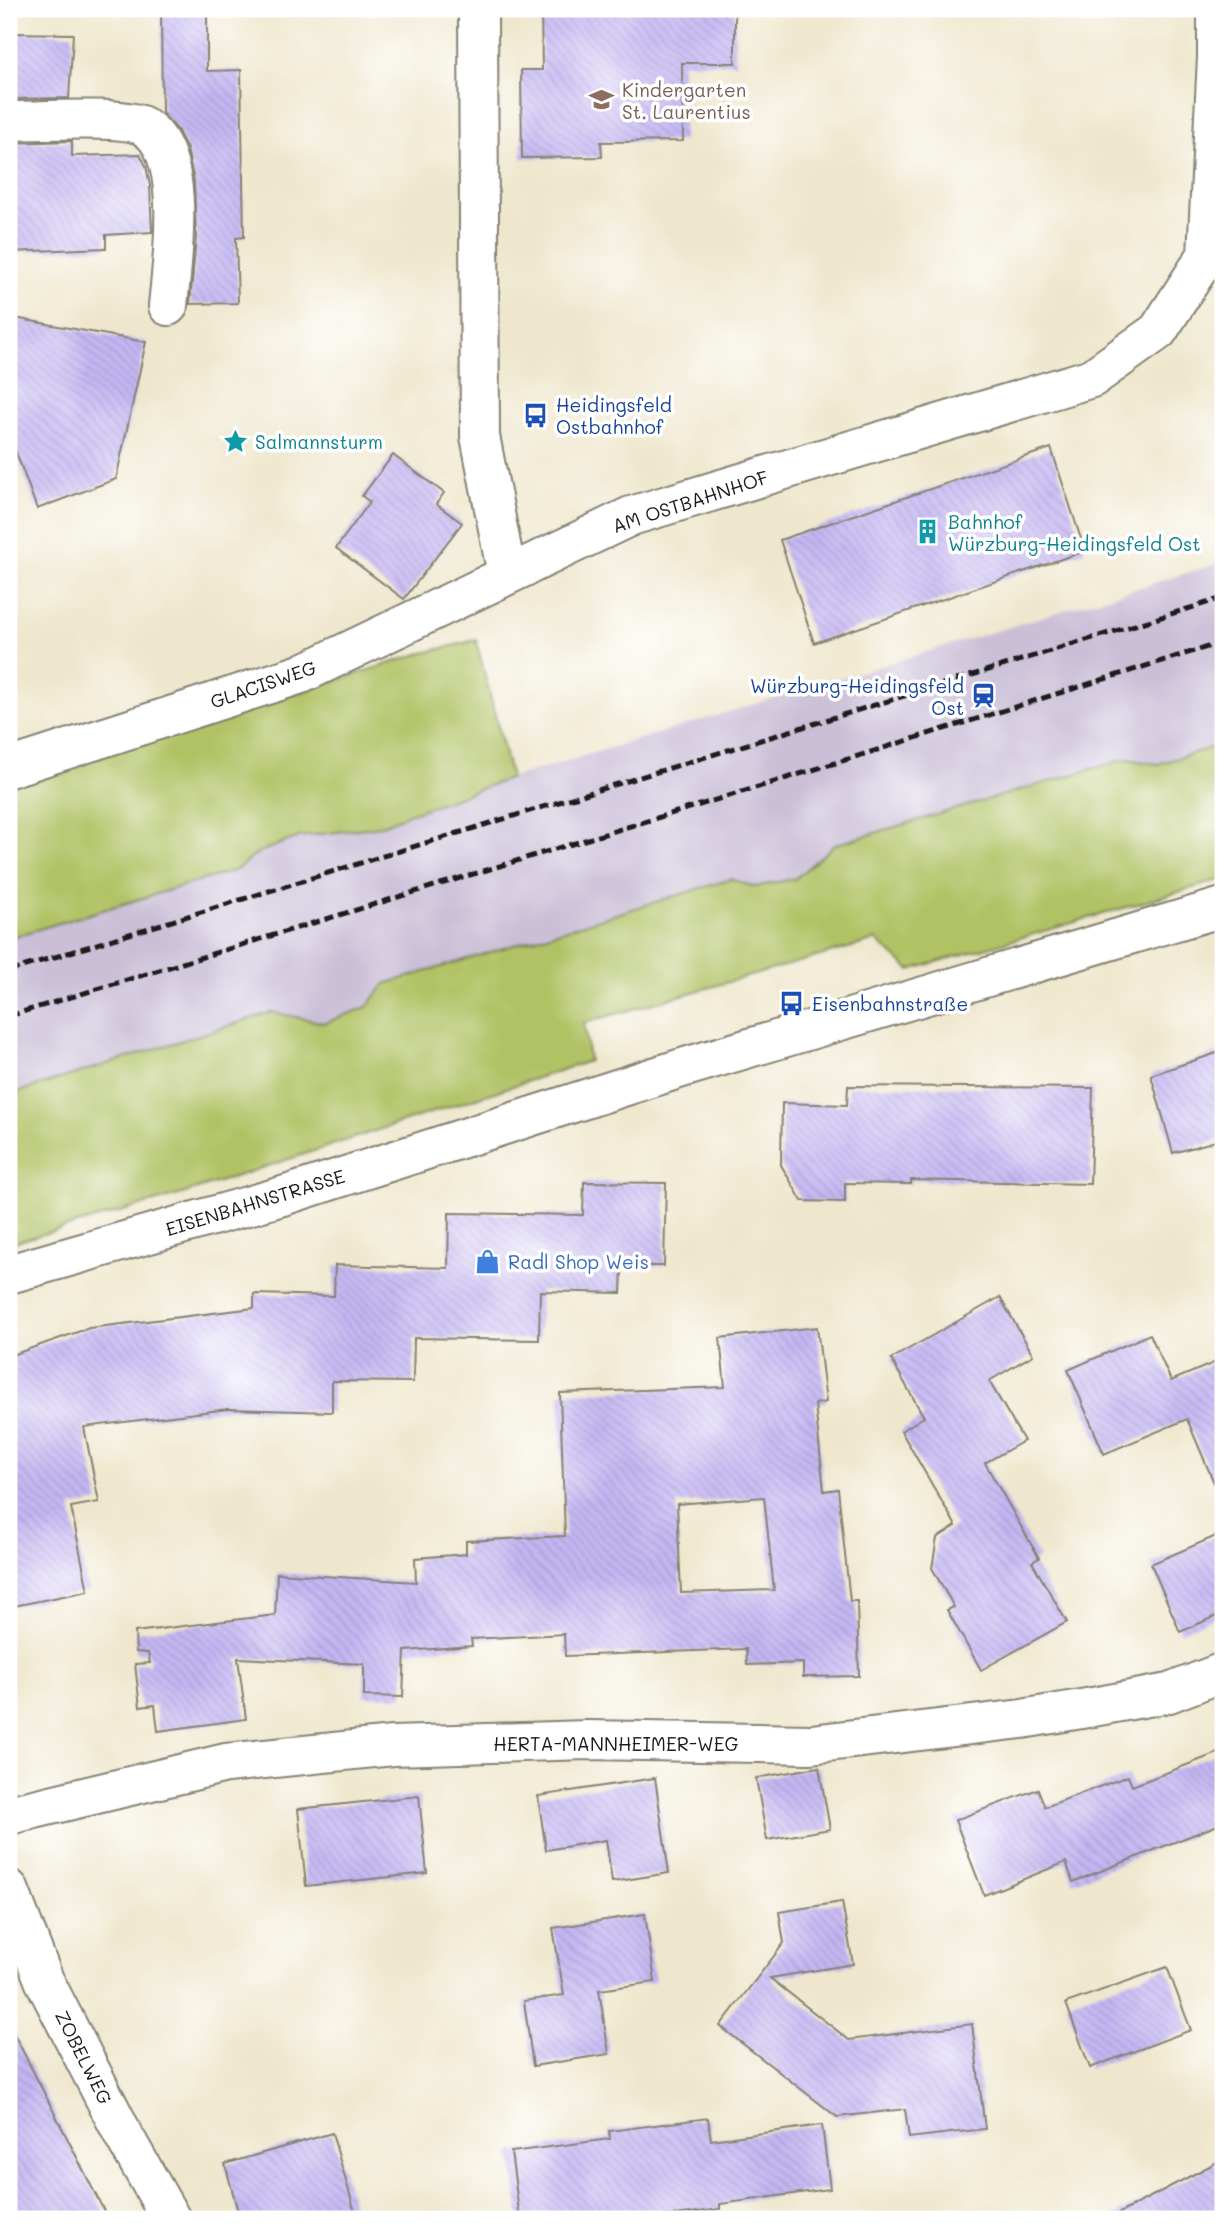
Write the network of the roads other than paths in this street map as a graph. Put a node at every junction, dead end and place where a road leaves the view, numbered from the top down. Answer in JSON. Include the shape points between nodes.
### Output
{"nodes":[{"id":1,"x":478,"y":9,"type":"edge"},
{"id":2,"x":1217,"y":9,"type":"edge"},
{"id":3,"x":9,"y":121,"type":"edge"},
{"id":4,"x":1217,"y":165,"type":"edge"},
{"id":5,"x":168,"y":306,"type":"dead end"},
{"id":6,"x":507,"y":575,"type":"junction"},
{"id":7,"x":9,"y":768,"type":"edge"},
{"id":8,"x":1223,"y":907,"type":"edge"},
{"id":9,"x":9,"y":1274,"type":"edge"},
{"id":10,"x":1223,"y":1671,"type":"edge"},
{"id":11,"x":9,"y":1815,"type":"edge"},
{"id":12,"x":9,"y":1889,"type":"edge"},
{"id":13,"x":171,"y":2219,"type":"edge"}],
"edges":[{"from":1,"to":6,"type":"street","via":[[480,436]]},
{"from":2,"to":4,"type":"street","name":"AM OSTBAHNHOF"},
{"from":3,"to":5,"type":"street","via":[[107,120],[143,126],[154,136],[170,161],[175,221]]},
{"from":4,"to":6,"type":"street","name":"AM OSTBAHNHOF","via":[[1207,255],[1158,331],[1092,378],[631,516]]},
{"from":6,"to":7,"type":"street","name":"GLACISWEG","via":[[302,674]]},
{"from":8,"to":9,"type":"street","name":"EISENBAHNSTRASSE","via":[[682,1068],[286,1195]]},
{"from":10,"to":11,"type":"street","name":"HERTA-MANNHEIMER-WEG","via":[[1169,1693],[1093,1707],[811,1744],[559,1741],[393,1746],[226,1763]]},
{"from":12,"to":13,"type":"street","name":"ZOBELWEG","via":[[44,1980]]}]}
